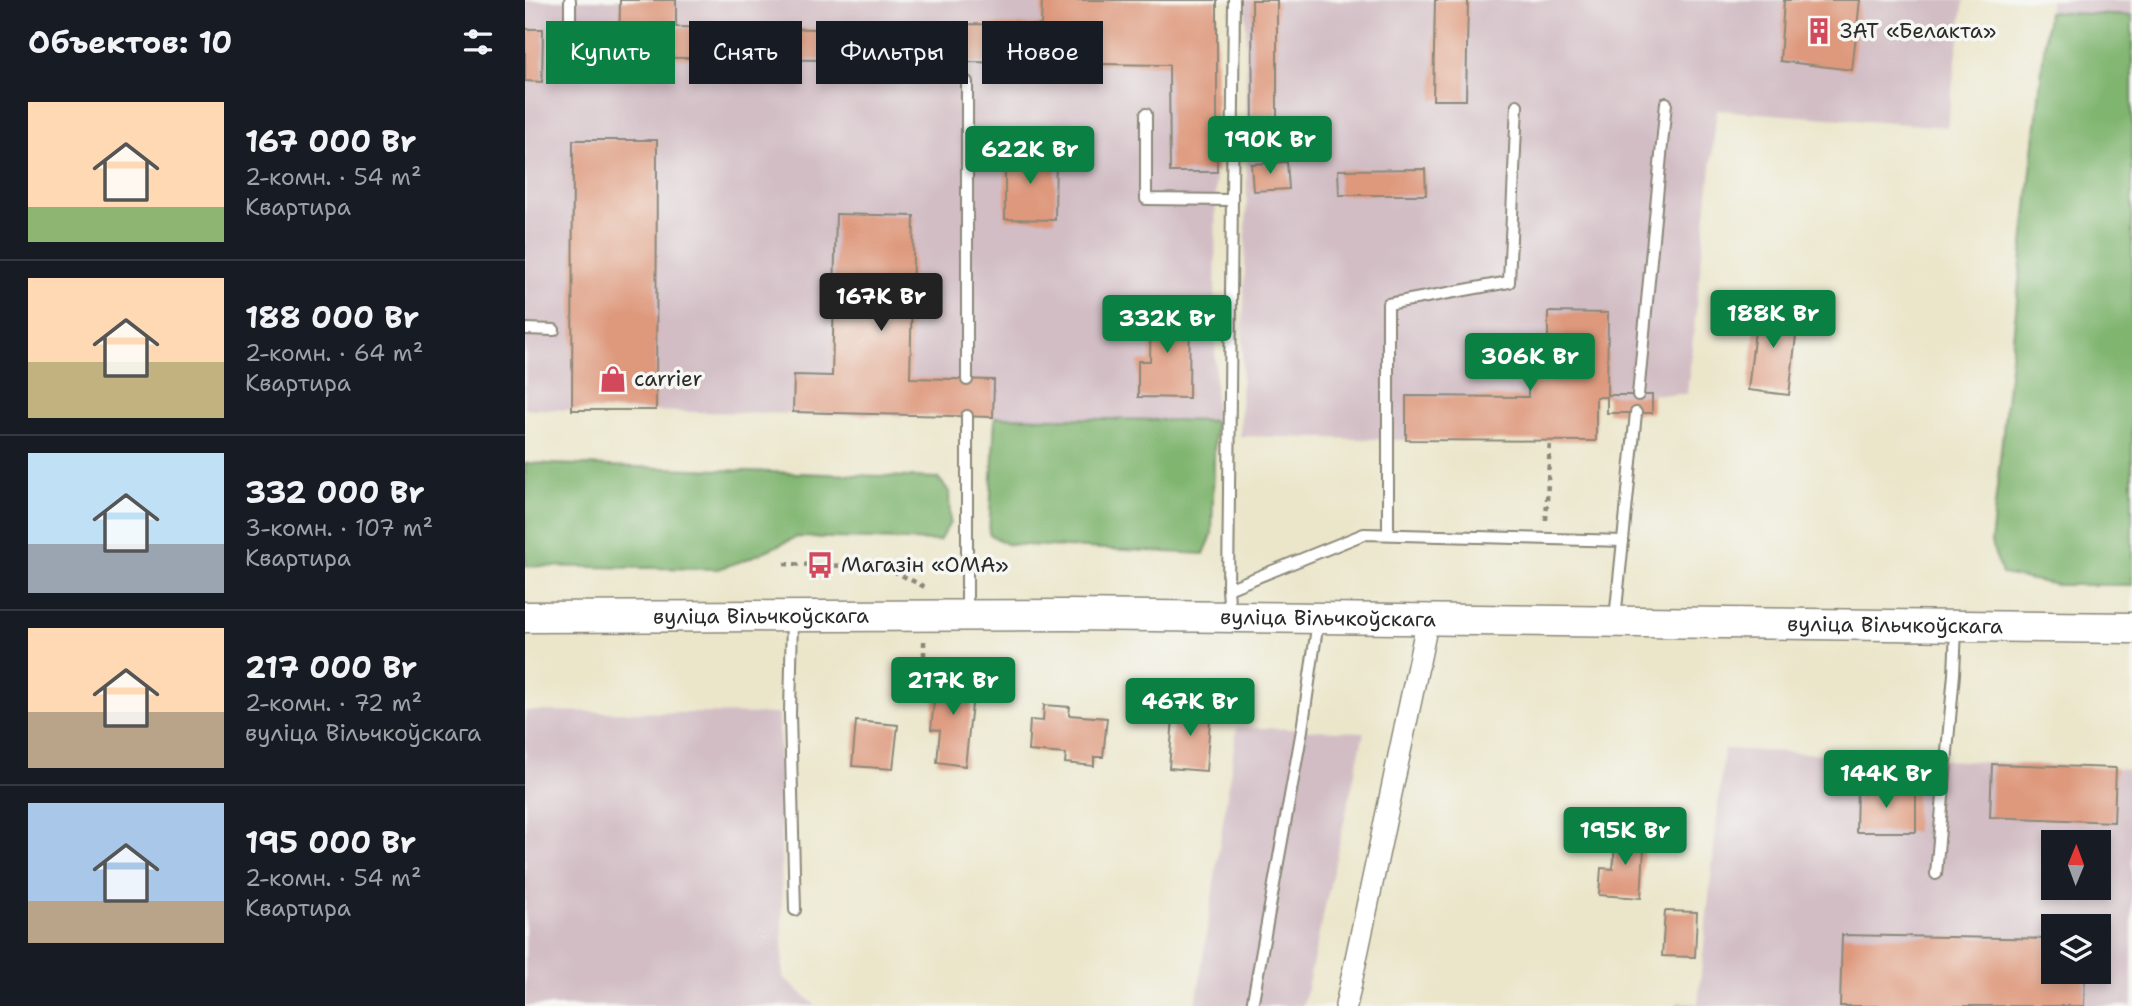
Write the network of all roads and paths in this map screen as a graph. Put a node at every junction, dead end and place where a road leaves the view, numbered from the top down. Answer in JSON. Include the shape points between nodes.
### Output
{"nodes":[{"id":1,"x":570,"y":0,"type":"edge"},
{"id":2,"x":1234,"y":0,"type":"edge"},
{"id":3,"x":570,"y":21,"type":"edge"},
{"id":4,"x":968,"y":84,"type":"edge"},
{"id":5,"x":1666,"y":103,"type":"dead end"},
{"id":6,"x":1517,"y":105,"type":"dead end"},
{"id":7,"x":1146,"y":114,"type":"dead end"},
{"id":8,"x":1232,"y":200,"type":"junction"},
{"id":9,"x":525,"y":329,"type":"edge"},
{"id":10,"x":554,"y":330,"type":"dead end"},
{"id":11,"x":967,"y":380,"type":"dead end"},
{"id":12,"x":1638,"y":395,"type":"dead end"},
{"id":13,"x":1636,"y":413,"type":"dead end"},
{"id":14,"x":967,"y":416,"type":"dead end"},
{"id":15,"x":1550,"y":441,"type":"dead end"},
{"id":16,"x":1388,"y":534,"type":"junction"},
{"id":17,"x":1546,"y":539,"type":"junction"},
{"id":18,"x":1623,"y":541,"type":"junction"},
{"id":19,"x":1229,"y":603,"type":"junction"},
{"id":20,"x":792,"y":615,"type":"junction"},
{"id":21,"x":967,"y":615,"type":"junction"},
{"id":22,"x":525,"y":617,"type":"edge"},
{"id":23,"x":1318,"y":618,"type":"junction"},
{"id":24,"x":1428,"y":620,"type":"junction"},
{"id":25,"x":1614,"y":622,"type":"junction"},
{"id":26,"x":1956,"y":626,"type":"junction"},
{"id":27,"x":2132,"y":628,"type":"edge"},
{"id":28,"x":1936,"y":874,"type":"dead end"},
{"id":29,"x":795,"y":910,"type":"dead end"},
{"id":30,"x":1252,"y":1006,"type":"edge"},
{"id":31,"x":1346,"y":1006,"type":"edge"}],
"edges":[{"from":1,"to":3,"type":"lane"},
{"from":2,"to":8,"type":"lane"},
{"from":4,"to":11,"type":"lane"},
{"from":5,"to":12,"type":"lane"},
{"from":6,"to":16,"type":"lane","via":[[1509,282],[1388,304]]},
{"from":7,"to":8,"type":"lane","via":[[1146,198]]},
{"from":8,"to":19,"type":"lane"},
{"from":9,"to":10,"type":"lane"},
{"from":13,"to":18,"type":"lane"},
{"from":14,"to":21,"type":"lane"},
{"from":15,"to":17,"type":"path"},
{"from":16,"to":17,"type":"lane"},
{"from":16,"to":19,"type":"lane","via":[[1364,534]]},
{"from":17,"to":18,"type":"lane"},
{"from":18,"to":25,"type":"lane"},
{"from":19,"to":21,"type":"main road","name":"вуліца Вільчкоўскага"},
{"from":19,"to":23,"type":"main road","name":"вуліца Вільчкоўскага"},
{"from":20,"to":21,"type":"main road","name":"вуліца Вільчкоўскага"},
{"from":20,"to":22,"type":"main road","name":"вуліца Вільчкоўскага"},
{"from":20,"to":29,"type":"lane"},
{"from":23,"to":24,"type":"main road","name":"вуліца Вільчкоўскага"},
{"from":23,"to":30,"type":"lane"},
{"from":24,"to":25,"type":"main road","name":"вуліца Вільчкоўскага"},
{"from":24,"to":31,"type":"street"},
{"from":25,"to":26,"type":"main road","name":"вуліца Вільчкоўскага"},
{"from":26,"to":27,"type":"main road","name":"вуліца Вільчкоўскага"},
{"from":26,"to":28,"type":"lane"}]}
